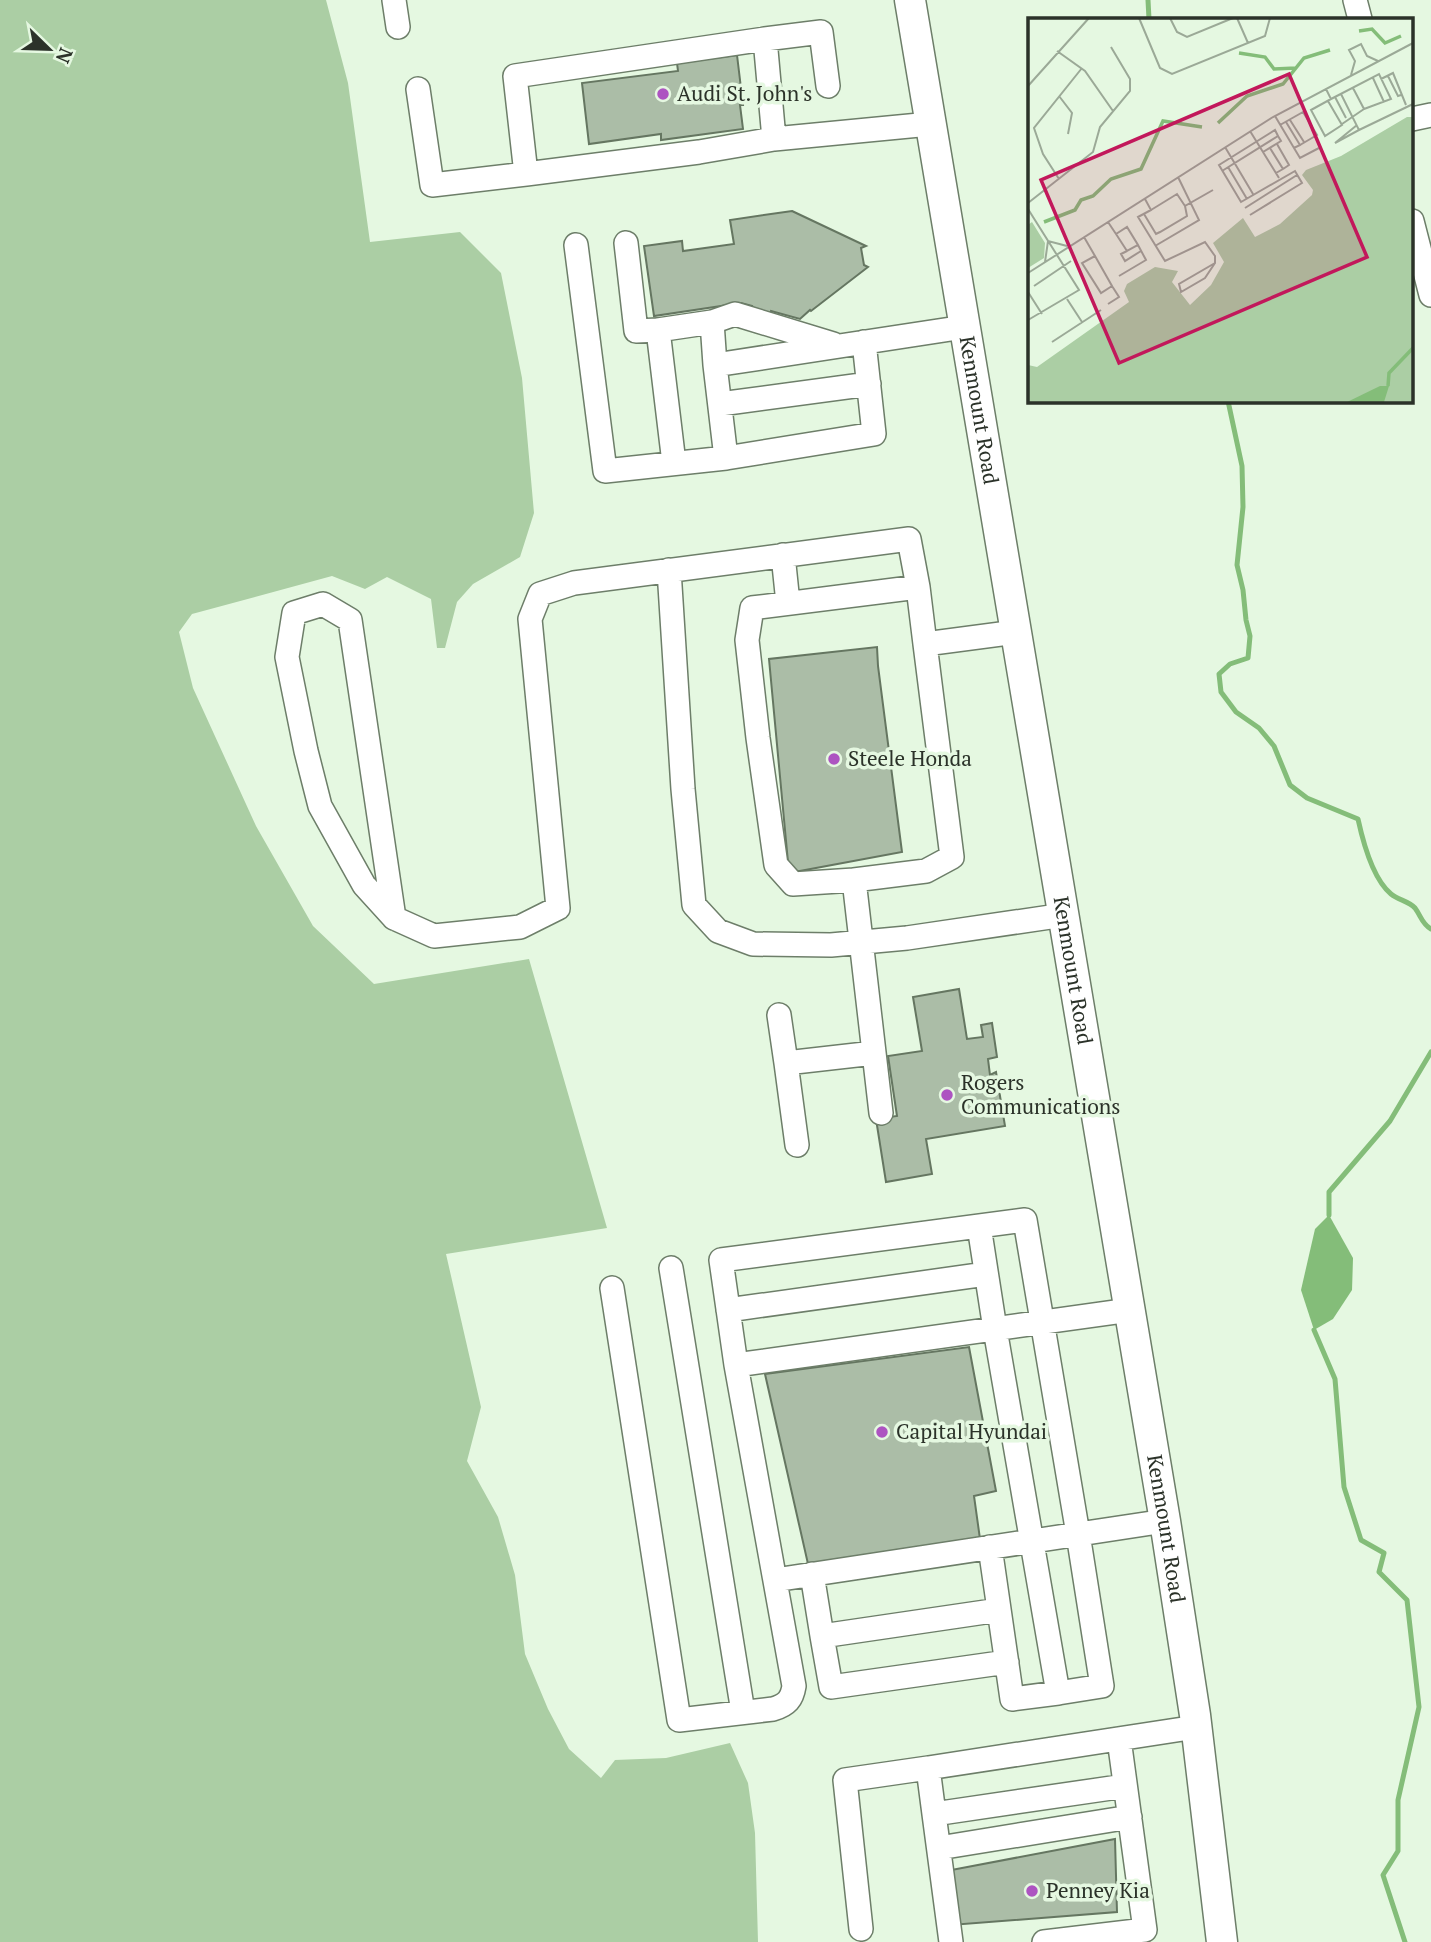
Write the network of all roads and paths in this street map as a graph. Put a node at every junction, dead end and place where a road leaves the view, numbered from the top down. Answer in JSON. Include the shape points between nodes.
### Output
{"nodes":[{"id":1,"x":394,"y":0,"type":"edge"},
{"id":2,"x":910,"y":0,"type":"edge"},
{"id":3,"x":1355,"y":0,"type":"edge"},
{"id":4,"x":1360,"y":18,"type":"edge"},
{"id":5,"x":398,"y":27,"type":"dead end"},
{"id":6,"x":765,"y":39,"type":"junction"},
{"id":7,"x":828,"y":86,"type":"dead end"},
{"id":8,"x":418,"y":89,"type":"dead end"},
{"id":9,"x":930,"y":124,"type":"junction"},
{"id":10,"x":774,"y":139,"type":"junction"},
{"id":11,"x":526,"y":174,"type":"junction"},
{"id":12,"x":1414,"y":229,"type":"edge"},
{"id":13,"x":626,"y":243,"type":"dead end"},
{"id":14,"x":576,"y":245,"type":"dead end"},
{"id":15,"x":1431,"y":295,"type":"edge"},
{"id":16,"x":712,"y":322,"type":"junction"},
{"id":17,"x":964,"y":327,"type":"junction"},
{"id":18,"x":658,"y":330,"type":"junction"},
{"id":19,"x":864,"y":342,"type":"junction"},
{"id":20,"x":839,"y":345,"type":"junction"},
{"id":21,"x":715,"y":365,"type":"junction"},
{"id":22,"x":869,"y":384,"type":"junction"},
{"id":23,"x":720,"y":404,"type":"junction"},
{"id":24,"x":726,"y":458,"type":"junction"},
{"id":25,"x":674,"y":463,"type":"junction"},
{"id":26,"x":783,"y":555,"type":"junction"},
{"id":27,"x":669,"y":570,"type":"junction"},
{"id":28,"x":918,"y":587,"type":"junction"},
{"id":29,"x":788,"y":603,"type":"junction"},
{"id":30,"x":1016,"y":632,"type":"junction"},
{"id":31,"x":925,"y":644,"type":"junction"},
{"id":32,"x":854,"y":880,"type":"junction"},
{"id":33,"x":1064,"y":915,"type":"junction"},
{"id":34,"x":394,"y":918,"type":"junction"},
{"id":35,"x":861,"y":942,"type":"junction"},
{"id":36,"x":779,"y":1015,"type":"dead end"},
{"id":37,"x":874,"y":1053,"type":"junction"},
{"id":38,"x":786,"y":1063,"type":"junction"},
{"id":39,"x":881,"y":1112,"type":"dead end"},
{"id":40,"x":797,"y":1145,"type":"dead end"},
{"id":41,"x":979,"y":1226,"type":"junction"},
{"id":42,"x":671,"y":1269,"type":"dead end"},
{"id":43,"x":986,"y":1275,"type":"junction"},
{"id":44,"x":612,"y":1288,"type":"dead end"},
{"id":45,"x":728,"y":1310,"type":"junction"},
{"id":46,"x":1130,"y":1310,"type":"junction"},
{"id":47,"x":1042,"y":1322,"type":"junction"},
{"id":48,"x":995,"y":1329,"type":"junction"},
{"id":49,"x":736,"y":1365,"type":"junction"},
{"id":50,"x":1165,"y":1521,"type":"junction"},
{"id":51,"x":1078,"y":1534,"type":"junction"},
{"id":52,"x":1031,"y":1541,"type":"junction"},
{"id":53,"x":990,"y":1547,"type":"junction"},
{"id":54,"x":812,"y":1574,"type":"junction"},
{"id":55,"x":775,"y":1580,"type":"junction"},
{"id":56,"x":999,"y":1610,"type":"junction"},
{"id":57,"x":822,"y":1636,"type":"junction"},
{"id":58,"x":1007,"y":1662,"type":"junction"},
{"id":59,"x":1058,"y":1693,"type":"junction"},
{"id":60,"x":743,"y":1712,"type":"junction"},
{"id":61,"x":1196,"y":1727,"type":"junction"},
{"id":62,"x":1119,"y":1739,"type":"junction"},
{"id":63,"x":928,"y":1768,"type":"junction"},
{"id":64,"x":1125,"y":1786,"type":"junction"},
{"id":65,"x":934,"y":1815,"type":"junction"},
{"id":66,"x":1129,"y":1817,"type":"junction"},
{"id":67,"x":939,"y":1848,"type":"junction"},
{"id":68,"x":861,"y":1929,"type":"dead end"},
{"id":69,"x":951,"y":1942,"type":"edge"},
{"id":70,"x":1044,"y":1942,"type":"edge"},
{"id":71,"x":1222,"y":1942,"type":"edge"}],
"edges":[{"from":1,"to":5,"type":"street"},
{"from":2,"to":9,"type":"main road","name":"Kenmount Road"},
{"from":3,"to":4,"type":"street"},
{"from":6,"to":7,"type":"street","via":[[821,32]]},
{"from":6,"to":10,"type":"street"},
{"from":6,"to":11,"type":"street","via":[[515,76]]},
{"from":8,"to":11,"type":"street","via":[[432,185]]},
{"from":9,"to":10,"type":"street"},
{"from":9,"to":17,"type":"main road","name":"Kenmount Road"},
{"from":10,"to":11,"type":"street"},
{"from":12,"to":15,"type":"street"},
{"from":13,"to":18,"type":"street","via":[[636,331]]},
{"from":14,"to":25,"type":"street","via":[[605,471]]},
{"from":16,"to":18,"type":"street"},
{"from":16,"to":20,"type":"street","via":[[735,314]]},
{"from":16,"to":21,"type":"street"},
{"from":17,"to":19,"type":"street"},
{"from":17,"to":30,"type":"main road","name":"Kenmount Road"},
{"from":18,"to":25,"type":"street"},
{"from":19,"to":20,"type":"street"},
{"from":19,"to":22,"type":"street"},
{"from":20,"to":21,"type":"street"},
{"from":21,"to":23,"type":"street"},
{"from":22,"to":23,"type":"street"},
{"from":22,"to":24,"type":"street","via":[[874,434]]},
{"from":23,"to":24,"type":"street"},
{"from":24,"to":25,"type":"street"},
{"from":26,"to":27,"type":"street"},
{"from":26,"to":28,"type":"street","via":[[909,539]]},
{"from":26,"to":29,"type":"street"},
{"from":27,"to":34,"type":"street","via":[[574,583],[540,594],[530,619],[558,908],[520,928],[434,936]]},
{"from":27,"to":35,"type":"street","via":[[694,905],[718,931],[753,944]]},
{"from":28,"to":29,"type":"street"},
{"from":28,"to":31,"type":"street"},
{"from":29,"to":32,"type":"street","via":[[752,608],[747,640],[776,865],[793,884]]},
{"from":30,"to":31,"type":"street"},
{"from":30,"to":33,"type":"main road","name":"Kenmount Road"},
{"from":31,"to":32,"type":"street","via":[[952,857],[926,871]]},
{"from":32,"to":35,"type":"street"},
{"from":33,"to":35,"type":"street"},
{"from":33,"to":46,"type":"main road","name":"Kenmount Road"},
{"from":34,"to":34,"type":"street","via":[[350,620],[323,604],[294,613],[287,657],[306,751],[320,806],[364,885]]},
{"from":35,"to":37,"type":"street"},
{"from":36,"to":38,"type":"street"},
{"from":37,"to":38,"type":"street"},
{"from":37,"to":39,"type":"street"},
{"from":38,"to":40,"type":"street"},
{"from":41,"to":43,"type":"street"},
{"from":41,"to":45,"type":"street","via":[[720,1260]]},
{"from":41,"to":47,"type":"street","via":[[1025,1220]]},
{"from":42,"to":60,"type":"street"},
{"from":43,"to":45,"type":"street"},
{"from":43,"to":48,"type":"street"},
{"from":44,"to":60,"type":"street","via":[[679,1720]]},
{"from":45,"to":49,"type":"street"},
{"from":46,"to":47,"type":"street"},
{"from":46,"to":50,"type":"main road","name":"Kenmount Road"},
{"from":47,"to":48,"type":"street"},
{"from":47,"to":51,"type":"street"},
{"from":48,"to":49,"type":"street"},
{"from":48,"to":52,"type":"street"},
{"from":49,"to":55,"type":"street"},
{"from":50,"to":51,"type":"street"},
{"from":50,"to":61,"type":"main road","name":"Kenmount Road"},
{"from":51,"to":52,"type":"street"},
{"from":51,"to":59,"type":"street","via":[[1102,1686]]},
{"from":52,"to":53,"type":"street"},
{"from":52,"to":59,"type":"street"},
{"from":53,"to":54,"type":"street"},
{"from":53,"to":56,"type":"street"},
{"from":54,"to":55,"type":"street"},
{"from":54,"to":57,"type":"street"},
{"from":55,"to":60,"type":"street","via":[[794,1686],[792,1697],[783,1706]]},
{"from":56,"to":57,"type":"street"},
{"from":56,"to":58,"type":"street"},
{"from":57,"to":58,"type":"street","via":[[831,1687]]},
{"from":58,"to":59,"type":"street","via":[[1012,1699]]},
{"from":61,"to":62,"type":"street"},
{"from":61,"to":71,"type":"main road","name":"Kenmount Road"},
{"from":62,"to":63,"type":"street"},
{"from":62,"to":64,"type":"street"},
{"from":63,"to":65,"type":"street"},
{"from":63,"to":68,"type":"street","via":[[845,1780]]},
{"from":64,"to":65,"type":"street"},
{"from":64,"to":66,"type":"street"},
{"from":65,"to":67,"type":"street"},
{"from":66,"to":67,"type":"street"},
{"from":66,"to":70,"type":"street","via":[[1145,1930]]},
{"from":67,"to":69,"type":"street"}]}
